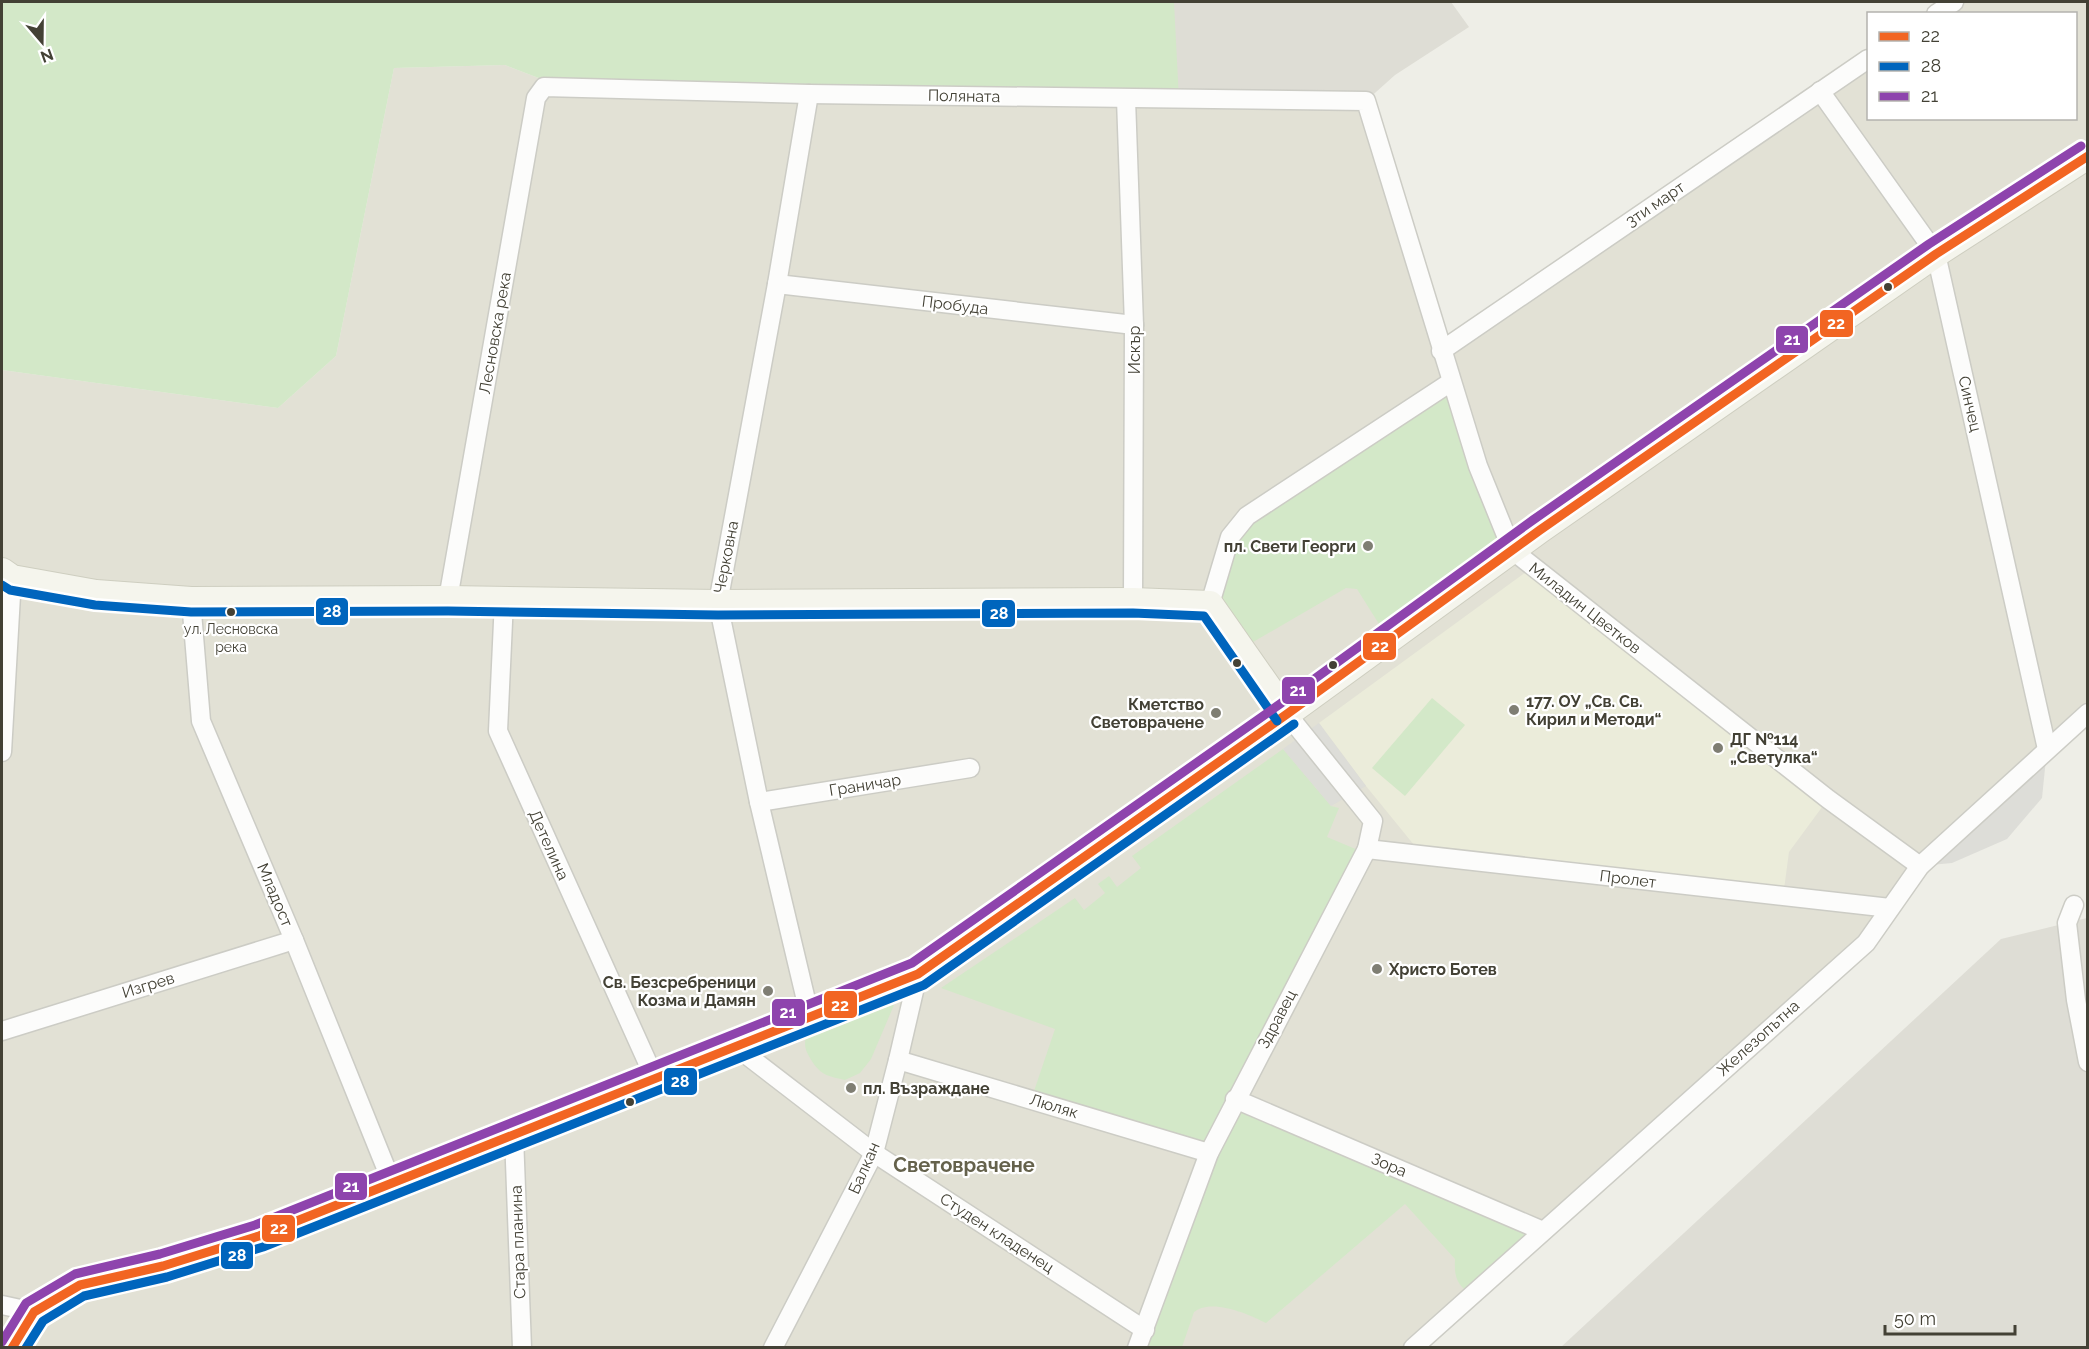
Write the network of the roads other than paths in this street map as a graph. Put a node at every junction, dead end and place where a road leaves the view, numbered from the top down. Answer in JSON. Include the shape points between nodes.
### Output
{"nodes":[{"id":1,"x":1954,"y":2,"type":"edge"},
{"id":2,"x":1939,"y":12,"type":"edge"},
{"id":3,"x":1867,"y":60,"type":"edge"},
{"id":4,"x":562,"y":87,"type":"joint"},
{"id":5,"x":1821,"y":91,"type":"junction"},
{"id":6,"x":809,"y":94,"type":"junction"},
{"id":7,"x":1126,"y":99,"type":"junction"},
{"id":8,"x":1366,"y":101,"type":"joint"},
{"id":9,"x":2088,"y":156,"type":"edge"},
{"id":10,"x":1936,"y":254,"type":"junction"},
{"id":11,"x":777,"y":284,"type":"junction"},
{"id":12,"x":1134,"y":325,"type":"junction"},
{"id":13,"x":1441,"y":351,"type":"junction"},
{"id":14,"x":1451,"y":382,"type":"junction"},
{"id":15,"x":1512,"y":550,"type":"junction"},
{"id":16,"x":7,"y":574,"type":"edge"},
{"id":17,"x":448,"y":599,"type":"junction"},
{"id":18,"x":191,"y":600,"type":"junction"},
{"id":19,"x":504,"y":600,"type":"junction"},
{"id":20,"x":1133,"y":601,"type":"junction"},
{"id":21,"x":717,"y":603,"type":"junction"},
{"id":22,"x":1210,"y":604,"type":"junction"},
{"id":23,"x":2088,"y":713,"type":"edge"},
{"id":24,"x":1287,"y":714,"type":"junction"},
{"id":25,"x":2047,"y":749,"type":"junction"},
{"id":26,"x":2,"y":752,"type":"edge"},
{"id":27,"x":970,"y":768,"type":"dead end"},
{"id":28,"x":759,"y":802,"type":"junction"},
{"id":29,"x":1367,"y":849,"type":"junction"},
{"id":30,"x":1920,"y":866,"type":"junction"},
{"id":31,"x":2074,"y":905,"type":"dead end"},
{"id":32,"x":1890,"y":908,"type":"junction"},
{"id":33,"x":294,"y":940,"type":"junction"},
{"id":34,"x":918,"y":974,"type":"junction"},
{"id":35,"x":810,"y":1017,"type":"junction"},
{"id":36,"x":2,"y":1031,"type":"edge"},
{"id":37,"x":735,"y":1046,"type":"junction"},
{"id":38,"x":898,"y":1060,"type":"junction"},
{"id":39,"x":2088,"y":1062,"type":"edge"},
{"id":40,"x":655,"y":1079,"type":"junction"},
{"id":41,"x":1235,"y":1099,"type":"junction"},
{"id":42,"x":514,"y":1136,"type":"junction"},
{"id":43,"x":874,"y":1153,"type":"junction"},
{"id":44,"x":1209,"y":1153,"type":"junction"},
{"id":45,"x":392,"y":1183,"type":"junction"},
{"id":46,"x":1543,"y":1231,"type":"junction"},
{"id":47,"x":2,"y":1305,"type":"edge"},
{"id":48,"x":34,"y":1312,"type":"junction"},
{"id":49,"x":1145,"y":1330,"type":"junction"},
{"id":50,"x":12,"y":1347,"type":"edge"},
{"id":51,"x":522,"y":1347,"type":"edge"},
{"id":52,"x":773,"y":1347,"type":"edge"},
{"id":53,"x":1137,"y":1347,"type":"edge"},
{"id":54,"x":1413,"y":1347,"type":"edge"}],
"edges":[{"from":1,"to":2,"type":"street"},
{"from":3,"to":5,"type":"street","name":"3ти март"},
{"from":4,"to":6,"type":"street","name":"Поляната"},
{"from":4,"to":17,"type":"street","name":"Лесновска река","via":[[544,87],[536,98]]},
{"from":5,"to":10,"type":"street","name":"Синчец"},
{"from":5,"to":13,"type":"street","name":"3ти март"},
{"from":6,"to":7,"type":"street","name":"Поляната"},
{"from":6,"to":11,"type":"street","name":"Черковна"},
{"from":7,"to":8,"type":"street","name":"Поляната"},
{"from":7,"to":12,"type":"street","name":"Искър"},
{"from":8,"to":13,"type":"street","name":"Миладин Цветков"},
{"from":9,"to":10,"type":"street"},
{"from":10,"to":15,"type":"street"},
{"from":10,"to":25,"type":"street","name":"Синчец"},
{"from":11,"to":12,"type":"street","name":"Пробуда"},
{"from":11,"to":21,"type":"street","name":"Черковна"},
{"from":12,"to":20,"type":"street","name":"Искър"},
{"from":13,"to":14,"type":"street","name":"Миладин Цветков"},
{"from":14,"to":15,"type":"street","name":"Миладин Цветков"},
{"from":14,"to":22,"type":"street","via":[[1246,516],[1230,537]]},
{"from":15,"to":24,"type":"street"},
{"from":15,"to":30,"type":"street","name":"Миладин Цветков","via":[[1828,799]]},
{"from":16,"to":18,"type":"street","via":[[96,593]]},
{"from":16,"to":26,"type":"street"},
{"from":17,"to":18,"type":"street"},
{"from":17,"to":19,"type":"street"},
{"from":18,"to":33,"type":"street","name":"Младост","via":[[201,721]]},
{"from":19,"to":21,"type":"street"},
{"from":19,"to":40,"type":"street","name":"Детелина","via":[[498,731]]},
{"from":20,"to":21,"type":"street"},
{"from":20,"to":22,"type":"street"},
{"from":21,"to":28,"type":"street","name":"Черковна"},
{"from":22,"to":24,"type":"street"},
{"from":23,"to":25,"type":"street","name":"Железопътна"},
{"from":24,"to":29,"type":"street","name":"Здравец","via":[[1373,820]]},
{"from":24,"to":34,"type":"street"},
{"from":25,"to":30,"type":"street","name":"Железопътна"},
{"from":27,"to":28,"type":"street","name":"Граничар"},
{"from":28,"to":35,"type":"street","name":"Черковна"},
{"from":29,"to":32,"type":"street","name":"Пролет"},
{"from":29,"to":41,"type":"street","name":"Здравец"},
{"from":30,"to":32,"type":"street","name":"Железопътна"},
{"from":31,"to":39,"type":"street","via":[[2067,923]]},
{"from":32,"to":46,"type":"street","name":"Железопътна","via":[[1866,943]]},
{"from":33,"to":36,"type":"street","name":"Изгрев"},
{"from":33,"to":45,"type":"street","name":"Младост"},
{"from":34,"to":35,"type":"street"},
{"from":34,"to":38,"type":"street","name":"Балкан"},
{"from":35,"to":37,"type":"street"},
{"from":37,"to":40,"type":"street"},
{"from":37,"to":43,"type":"street","name":"Студен кладенец"},
{"from":38,"to":43,"type":"street","name":"Балкан"},
{"from":38,"to":44,"type":"street","name":"Люляк"},
{"from":40,"to":42,"type":"street"},
{"from":41,"to":44,"type":"street","name":"Здравец"},
{"from":41,"to":46,"type":"street","name":"Зора"},
{"from":42,"to":45,"type":"street"},
{"from":42,"to":51,"type":"street","name":"Стара планина"},
{"from":43,"to":49,"type":"street","name":"Студен кладенец"},
{"from":43,"to":52,"type":"street","name":"Балкан"},
{"from":44,"to":49,"type":"street","name":"Здравец"},
{"from":45,"to":48,"type":"street","via":[[259,1236],[163,1266],[80,1285]]},
{"from":46,"to":54,"type":"street","name":"Железопътна"},
{"from":47,"to":48,"type":"street"},
{"from":48,"to":50,"type":"street"},
{"from":49,"to":53,"type":"street","name":"Здравец"}]}
